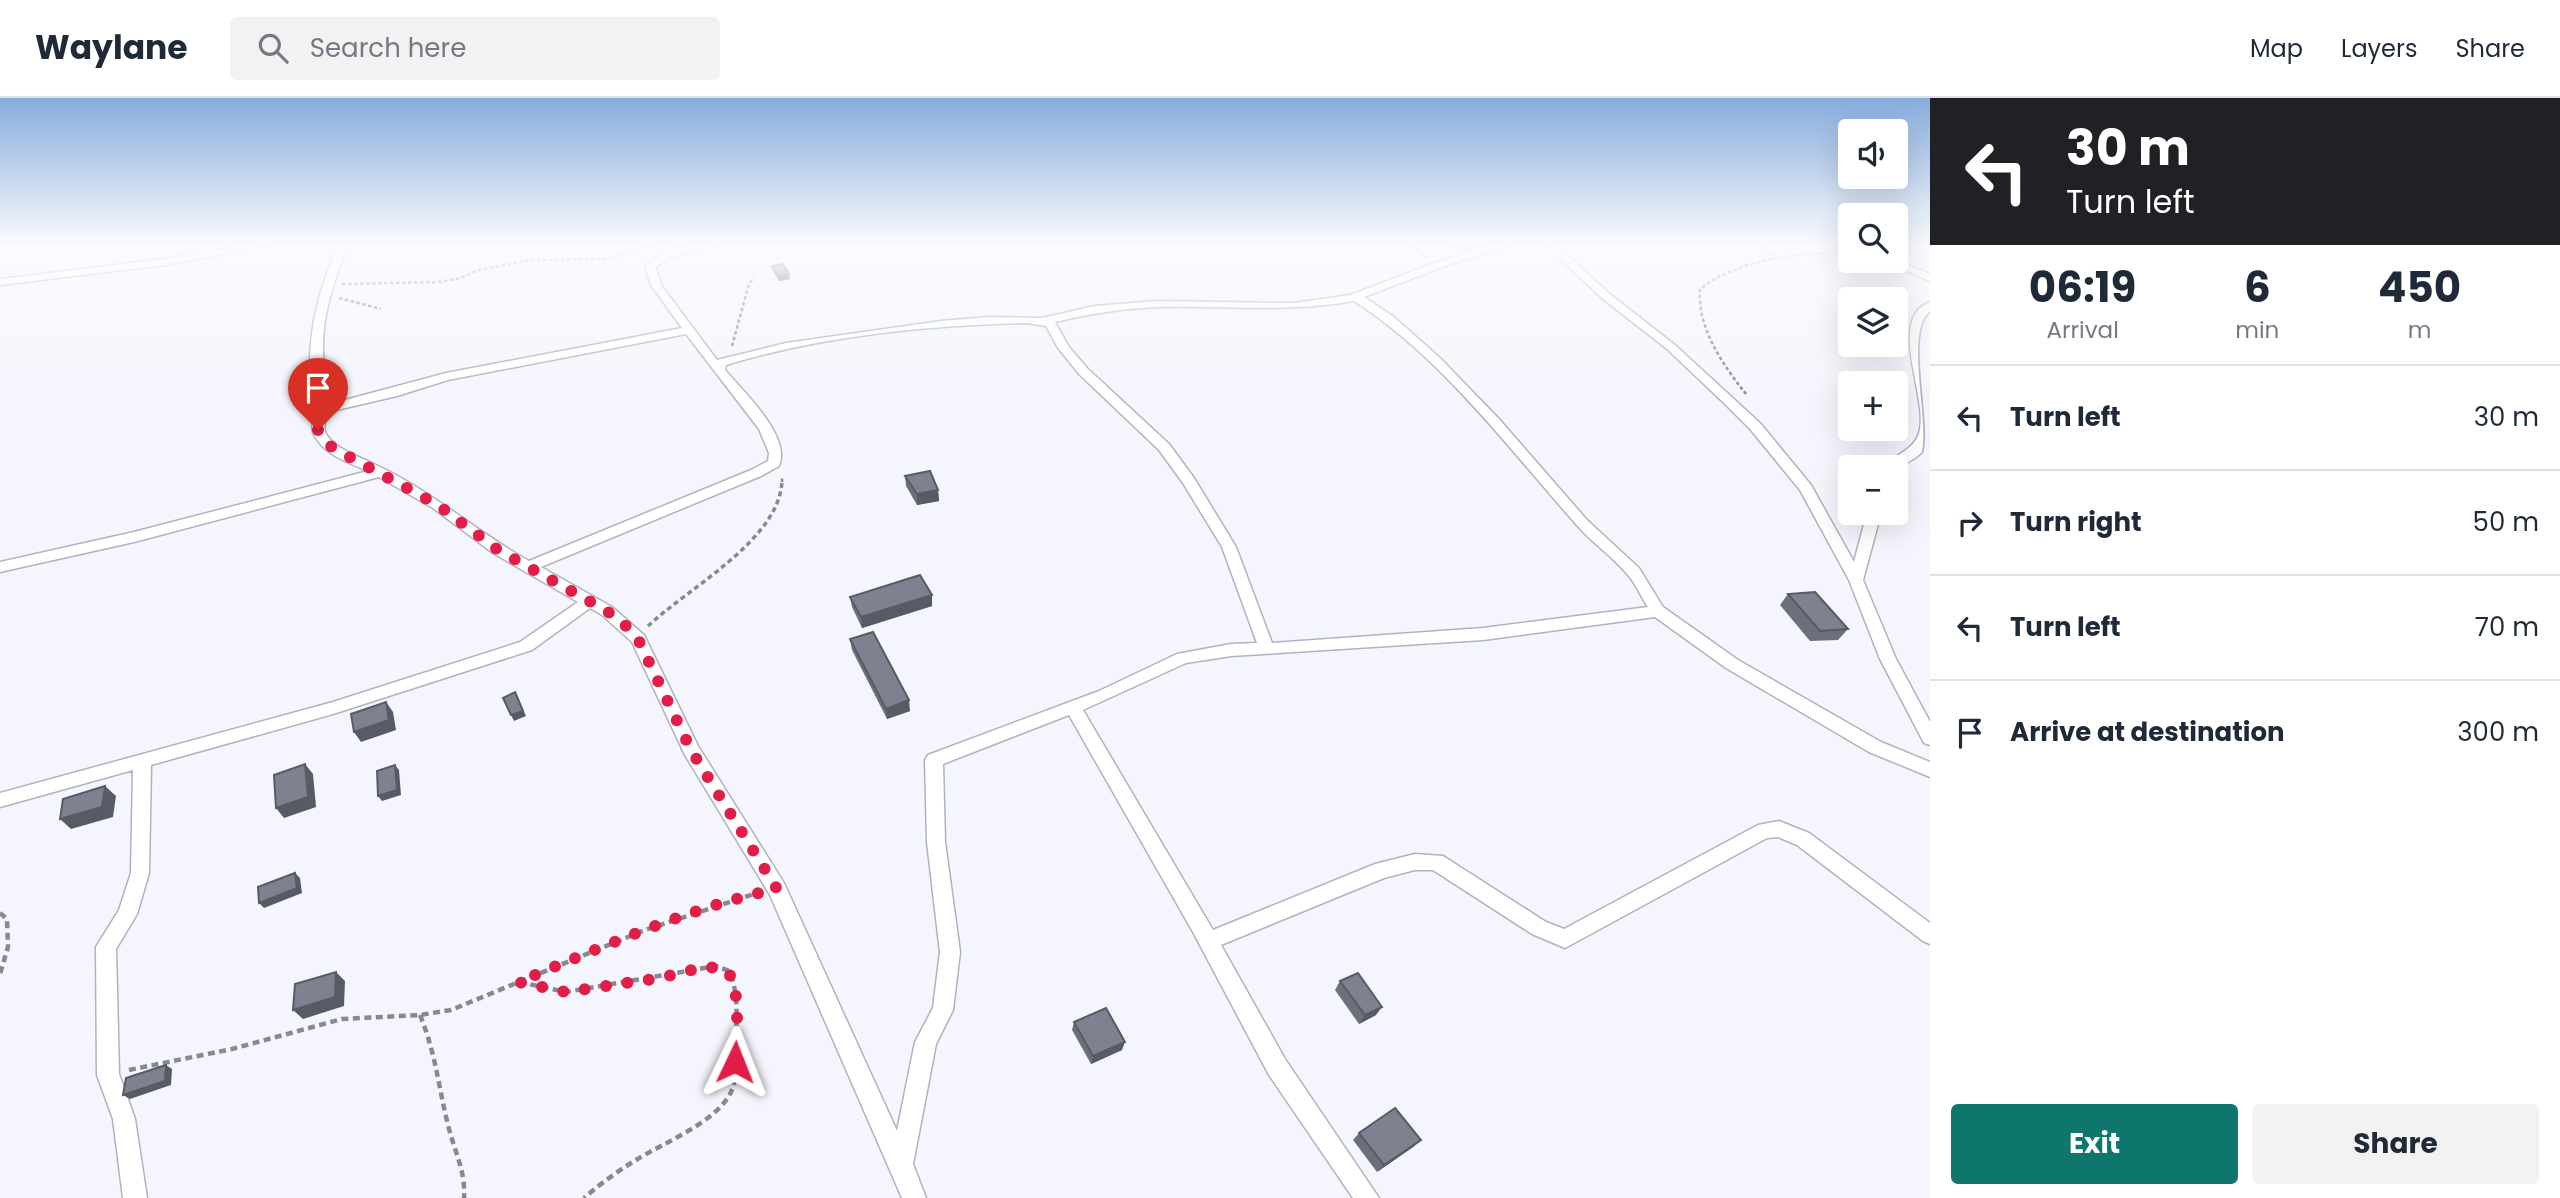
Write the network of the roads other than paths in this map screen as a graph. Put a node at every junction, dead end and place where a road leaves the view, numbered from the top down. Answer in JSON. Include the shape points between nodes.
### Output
{"nodes":[{"id":1,"x":325,"y":295,"type":"edge"},
{"id":2,"x":664,"y":295,"type":"edge"},
{"id":3,"x":1360,"y":295,"type":"edge"},
{"id":4,"x":1605,"y":295,"type":"edge"},
{"id":5,"x":1356,"y":297,"type":"junction"},
{"id":6,"x":1930,"y":305,"type":"edge"},
{"id":7,"x":1046,"y":321,"type":"junction"},
{"id":8,"x":689,"y":330,"type":"junction"},
{"id":9,"x":722,"y":365,"type":"junction"},
{"id":10,"x":323,"y":409,"type":"junction"},
{"id":11,"x":1908,"y":456,"type":"edge"},
{"id":12,"x":381,"y":472,"type":"junction"},
{"id":13,"x":1871,"y":525,"type":"edge"},
{"id":14,"x":0,"y":567,"type":"edge"},
{"id":15,"x":528,"y":567,"type":"junction"},
{"id":16,"x":1856,"y":580,"type":"junction"},
{"id":17,"x":590,"y":601,"type":"junction"},
{"id":18,"x":1658,"y":611,"type":"junction"},
{"id":19,"x":1267,"y":649,"type":"junction"},
{"id":20,"x":1073,"y":707,"type":"junction"},
{"id":21,"x":1930,"y":738,"type":"edge"},
{"id":22,"x":142,"y":760,"type":"junction"},
{"id":23,"x":1930,"y":770,"type":"edge"},
{"id":24,"x":0,"y":800,"type":"edge"},
{"id":25,"x":1930,"y":935,"type":"edge"},
{"id":26,"x":1208,"y":941,"type":"junction"},
{"id":27,"x":901,"y":1166,"type":"junction"},
{"id":28,"x":135,"y":1198,"type":"edge"},
{"id":29,"x":914,"y":1198,"type":"edge"},
{"id":30,"x":1367,"y":1198,"type":"edge"}],
"edges":[{"from":1,"to":10,"type":"street","via":[[316,366]]},
{"from":2,"to":8,"type":"street"},
{"from":3,"to":5,"type":"street"},
{"from":4,"to":16,"type":"street","via":[[1671,347],[1755,426],[1805,488]]},
{"from":5,"to":7,"type":"street","via":[[1294,306],[1156,303],[1095,309]]},
{"from":5,"to":18,"type":"street","via":[[1390,319],[1495,422],[1582,523],[1634,572]]},
{"from":6,"to":11,"type":"street","via":[[1919,314],[1915,328],[1927,429],[1917,450]]},
{"from":7,"to":9,"type":"street","via":[[866,333]]},
{"from":7,"to":19,"type":"street","via":[[1083,371],[1164,447],[1189,481],[1229,547]]},
{"from":8,"to":9,"type":"street"},
{"from":8,"to":10,"type":"street","via":[[446,377]]},
{"from":9,"to":15,"type":"street","via":[[770,437],[776,459],[756,472]]},
{"from":10,"to":12,"type":"street","via":[[318,430],[324,441]]},
{"from":12,"to":14,"type":"street"},
{"from":12,"to":15,"type":"street"},
{"from":13,"to":16,"type":"street"},
{"from":15,"to":17,"type":"street"},
{"from":16,"to":21,"type":"street","via":[[1888,659]]},
{"from":17,"to":22,"type":"street","via":[[526,646],[333,708]]},
{"from":17,"to":27,"type":"street","via":[[638,639],[691,750],[777,889]]},
{"from":18,"to":19,"type":"street","via":[[1483,634]]},
{"from":18,"to":23,"type":"street","via":[[1732,664],[1875,747]]},
{"from":19,"to":20,"type":"street","via":[[1183,658]]},
{"from":20,"to":26,"type":"street"},
{"from":20,"to":27,"type":"street","via":[[934,760],[936,842],[950,953],[943,1010],[926,1042]]},
{"from":22,"to":24,"type":"street"},
{"from":22,"to":28,"type":"street","via":[[140,873],[127,914],[106,947],[108,1075],[118,1093],[130,1147]]},
{"from":25,"to":26,"type":"street","via":[[1803,839],[1779,829],[1764,831],[1565,939],[1539,928],[1436,862],[1415,862],[1382,870]]},
{"from":26,"to":30,"type":"street","via":[[1277,1068]]},
{"from":27,"to":29,"type":"street"}]}
